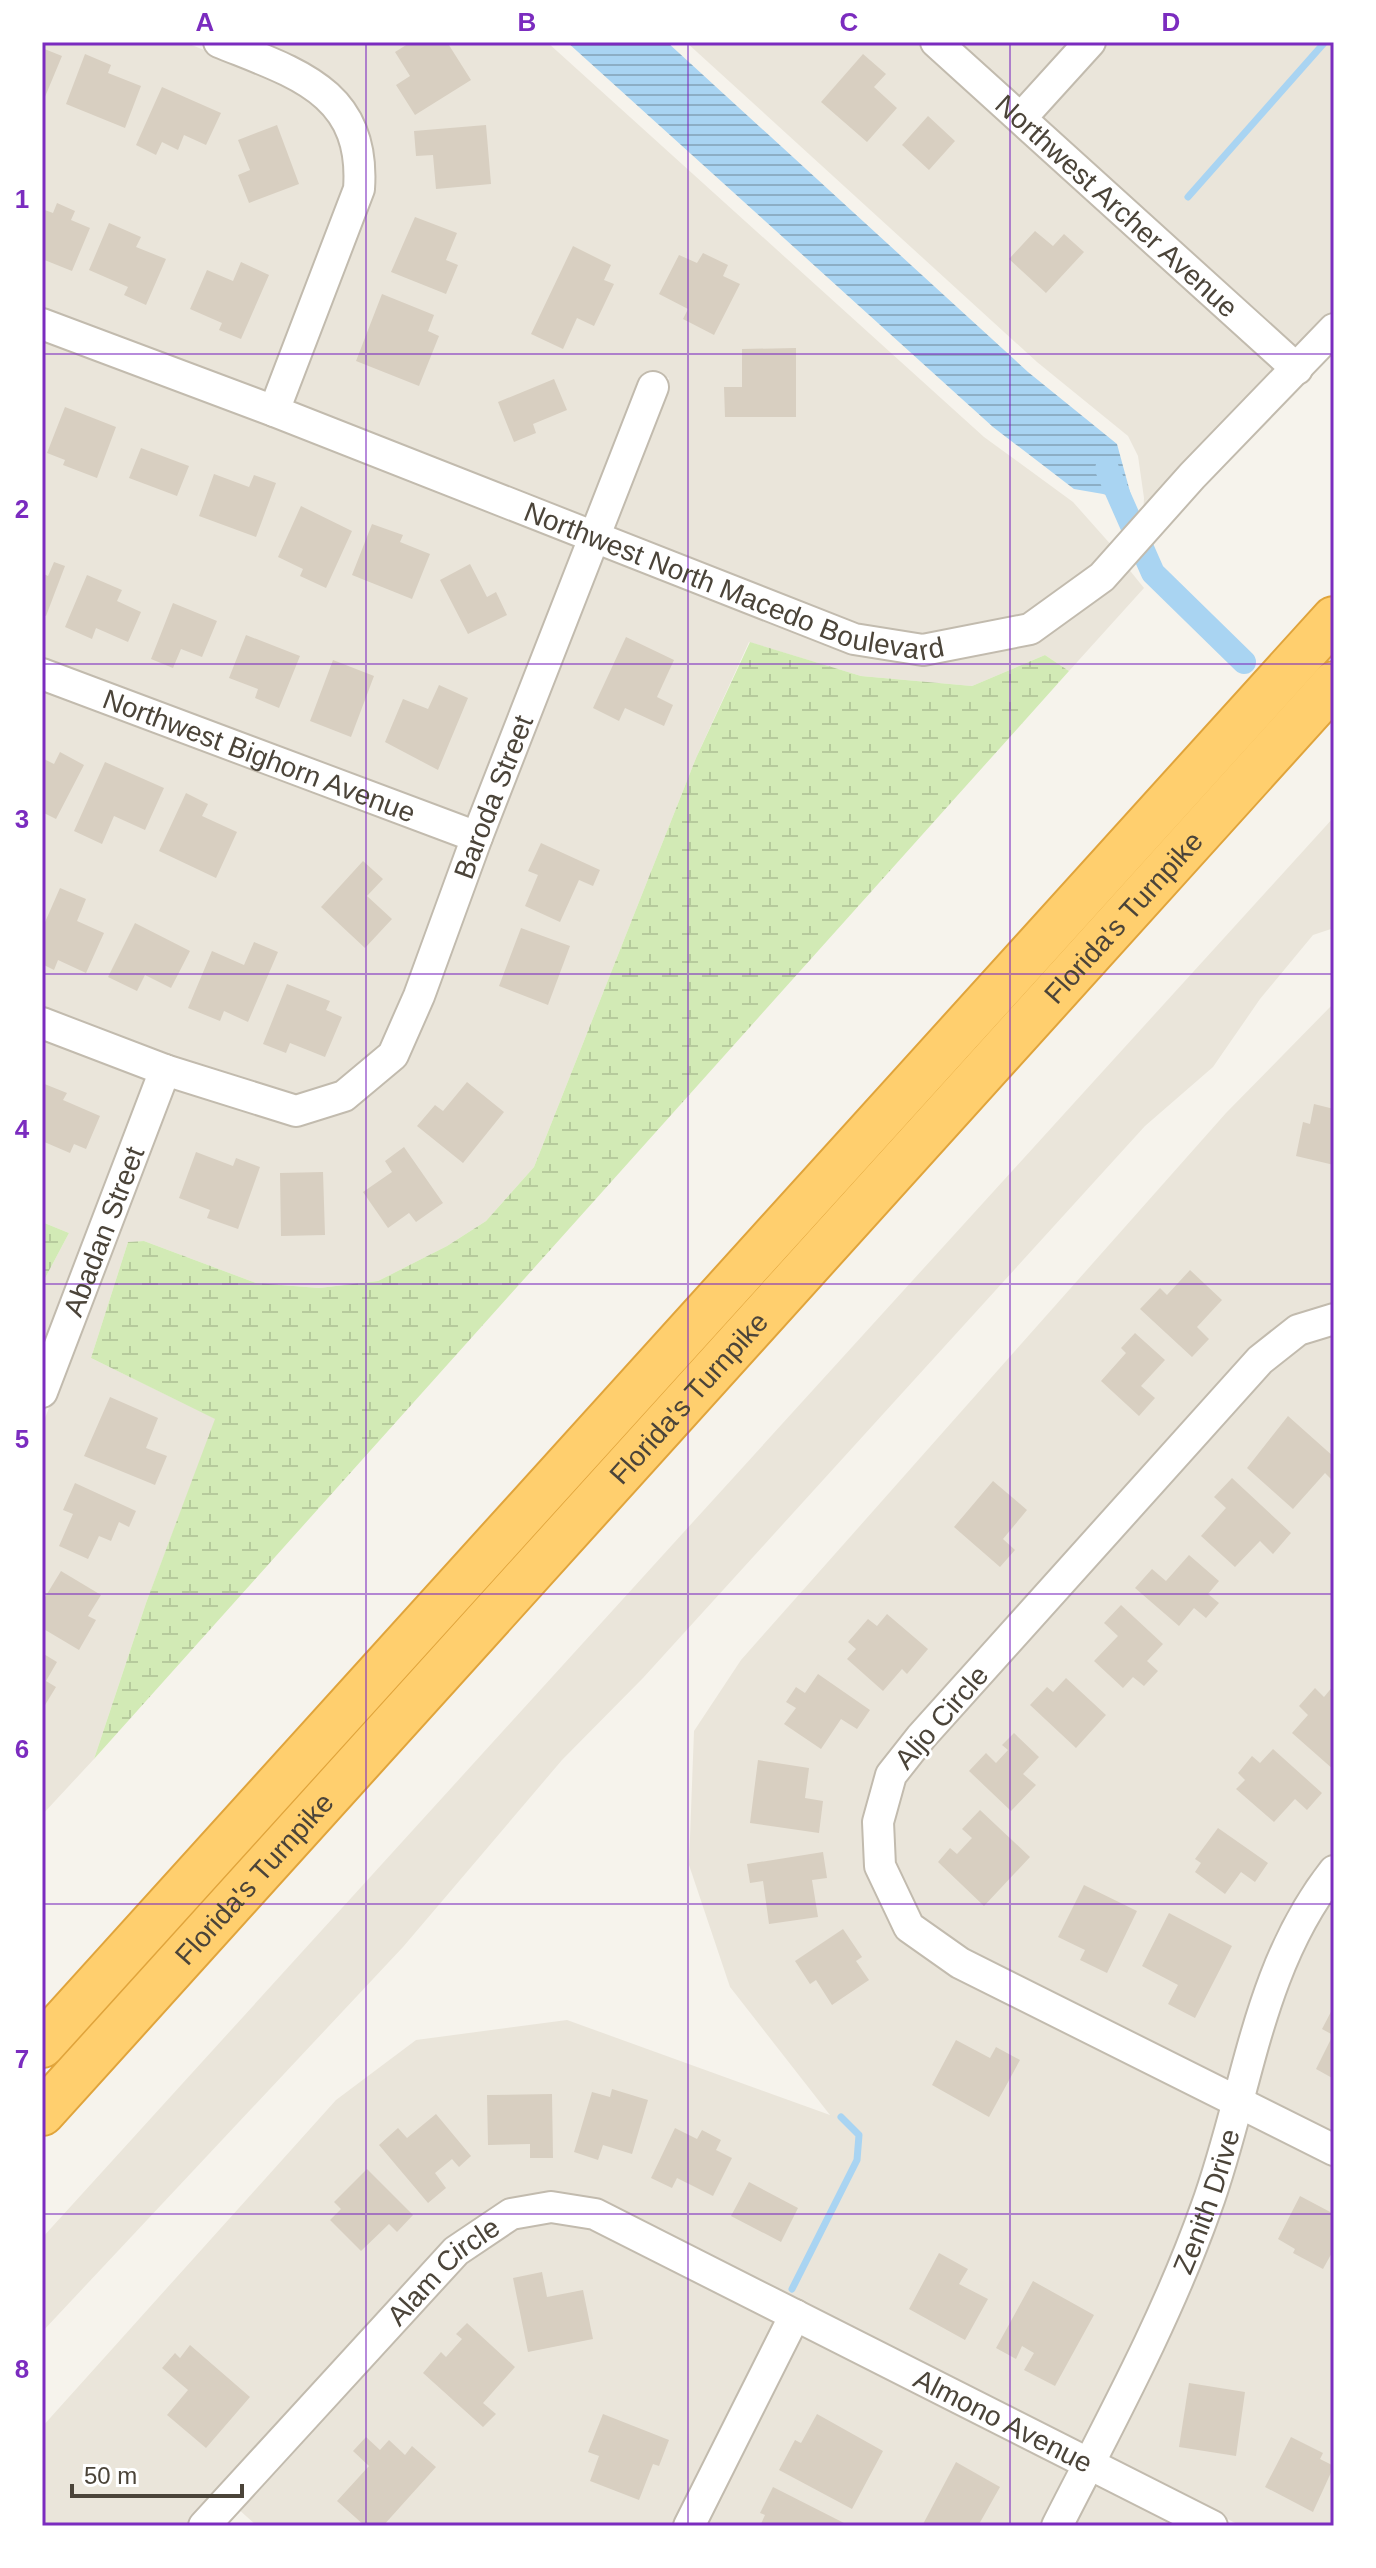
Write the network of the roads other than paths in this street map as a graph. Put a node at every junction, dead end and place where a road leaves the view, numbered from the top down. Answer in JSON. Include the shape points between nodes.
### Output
{"nodes":[{"id":1,"x":219,"y":42,"type":"edge"},
{"id":2,"x":936,"y":42,"type":"edge"},
{"id":3,"x":1090,"y":42,"type":"edge"},
{"id":4,"x":1021,"y":118,"type":"junction"},
{"id":5,"x":42,"y":324,"type":"edge"},
{"id":6,"x":1334,"y":329,"type":"edge"},
{"id":7,"x":1297,"y":369,"type":"junction"},
{"id":8,"x":653,"y":387,"type":"dead end"},
{"id":9,"x":274,"y":411,"type":"junction"},
{"id":10,"x":595,"y":538,"type":"junction"},
{"id":11,"x":1334,"y":619,"type":"edge"},
{"id":12,"x":42,"y":674,"type":"edge"},
{"id":13,"x":1334,"y":684,"type":"edge"},
{"id":14,"x":477,"y":837,"type":"junction"},
{"id":15,"x":42,"y":1023,"type":"edge"},
{"id":16,"x":165,"y":1070,"type":"junction"},
{"id":17,"x":1334,"y":1319,"type":"edge"},
{"id":18,"x":42,"y":1392,"type":"edge"},
{"id":19,"x":1334,"y":1871,"type":"edge"},
{"id":20,"x":42,"y":2045,"type":"edge"},
{"id":21,"x":1240,"y":2103,"type":"junction"},
{"id":22,"x":42,"y":2113,"type":"edge"},
{"id":23,"x":1334,"y":2150,"type":"edge"},
{"id":24,"x":795,"y":2315,"type":"junction"},
{"id":25,"x":1089,"y":2463,"type":"junction"},
{"id":26,"x":220,"y":2520,"type":"edge"},
{"id":27,"x":689,"y":2526,"type":"edge"},
{"id":28,"x":1057,"y":2526,"type":"edge"},
{"id":29,"x":1212,"y":2526,"type":"edge"}],
"edges":[{"from":1,"to":9,"type":"street","via":[[291,71],[327,94],[349,122],[359,153],[359,189]]},
{"from":2,"to":4,"type":"street","name":"Northwest Archer Avenue"},
{"from":3,"to":4,"type":"street"},
{"from":4,"to":7,"type":"street","name":"Northwest Archer Avenue"},
{"from":5,"to":9,"type":"street","name":"Northwest North Macedo Boulevard"},
{"from":6,"to":7,"type":"street","name":"Northwest North Macedo Boulevard"},
{"from":7,"to":10,"type":"street","name":"Northwest North Macedo Boulevard","via":[[1102,577],[1030,629],[923,650],[854,639]]},
{"from":8,"to":10,"type":"street","name":"Baroda Street"},
{"from":9,"to":10,"type":"street","name":"Northwest North Macedo Boulevard"},
{"from":10,"to":14,"type":"street","name":"Baroda Street"},
{"from":11,"to":20,"type":"highway","name":"Florida's Turnpike"},
{"from":12,"to":14,"type":"street","name":"Northwest Bighorn Avenue"},
{"from":13,"to":22,"type":"highway","name":"Florida's Turnpike"},
{"from":14,"to":16,"type":"street","name":"Baroda Street","via":[[393,1055],[344,1096],[296,1111]]},
{"from":15,"to":16,"type":"street"},
{"from":16,"to":18,"type":"street","name":"Abadan Street"},
{"from":17,"to":21,"type":"street","name":"Aljo Circle","via":[[1298,1330],[1260,1360],[921,1737],[891,1775],[878,1822],[880,1866],[909,1927],[960,1963]]},
{"from":19,"to":21,"type":"street","name":"Zenith Drive","via":[[1316,1894],[1273,1980],[1253,2035]]},
{"from":21,"to":23,"type":"street","name":"Aljo Circle"},
{"from":21,"to":25,"type":"street","name":"Zenith Drive","via":[[1182,2273]]},
{"from":24,"to":25,"type":"street","name":"Almono Avenue"},
{"from":24,"to":26,"type":"street","name":"Alam Circle","via":[[595,2214],[551,2207],[511,2214],[456,2251]]},
{"from":24,"to":27,"type":"street"},
{"from":25,"to":28,"type":"street","name":"Zenith Drive"},
{"from":25,"to":29,"type":"street","name":"Almono Avenue"}]}
